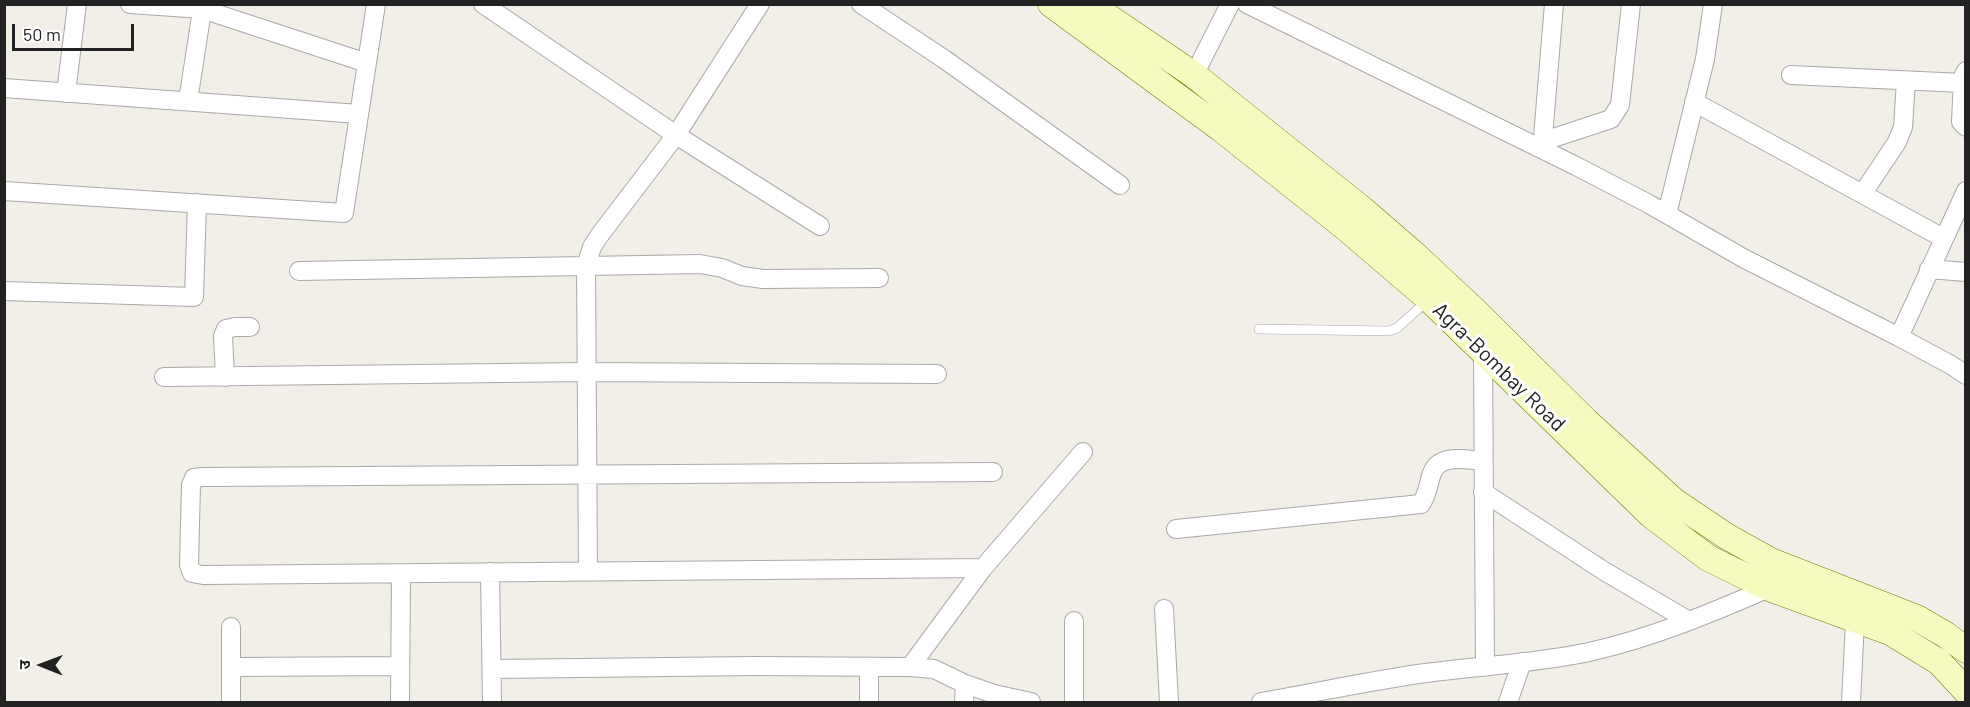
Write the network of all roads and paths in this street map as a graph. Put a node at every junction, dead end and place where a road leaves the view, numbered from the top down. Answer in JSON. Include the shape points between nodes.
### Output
{"nodes":[{"id":1,"x":77,"y":4,"type":"edge"},
{"id":2,"x":130,"y":4,"type":"edge"},
{"id":3,"x":376,"y":4,"type":"edge"},
{"id":4,"x":483,"y":4,"type":"edge"},
{"id":5,"x":760,"y":4,"type":"edge"},
{"id":6,"x":861,"y":4,"type":"edge"},
{"id":7,"x":1051,"y":4,"type":"edge"},
{"id":8,"x":1089,"y":4,"type":"edge"},
{"id":9,"x":1230,"y":4,"type":"edge"},
{"id":10,"x":1247,"y":4,"type":"edge"},
{"id":11,"x":1554,"y":4,"type":"edge"},
{"id":12,"x":1631,"y":4,"type":"edge"},
{"id":13,"x":1713,"y":4,"type":"edge"},
{"id":14,"x":203,"y":7,"type":"edge"},
{"id":15,"x":367,"y":63,"type":"junction"},
{"id":16,"x":1194,"y":75,"type":"junction"},
{"id":17,"x":1791,"y":75,"type":"dead end"},
{"id":18,"x":1964,"y":77,"type":"edge"},
{"id":19,"x":1906,"y":81,"type":"junction"},
{"id":20,"x":4,"y":88,"type":"edge"},
{"id":21,"x":66,"y":93,"type":"junction"},
{"id":22,"x":188,"y":101,"type":"junction"},
{"id":23,"x":1694,"y":102,"type":"junction"},
{"id":24,"x":359,"y":114,"type":"junction"},
{"id":25,"x":1965,"y":127,"type":"edge"},
{"id":26,"x":676,"y":135,"type":"junction"},
{"id":27,"x":1543,"y":145,"type":"junction"},
{"id":28,"x":1120,"y":185,"type":"dead end"},
{"id":29,"x":4,"y":191,"type":"edge"},
{"id":30,"x":1965,"y":191,"type":"edge"},
{"id":31,"x":1863,"y":193,"type":"junction"},
{"id":32,"x":197,"y":203,"type":"junction"},
{"id":33,"x":1961,"y":210,"type":"edge"},
{"id":34,"x":1666,"y":214,"type":"junction"},
{"id":35,"x":1354,"y":219,"type":"junction"},
{"id":36,"x":820,"y":226,"type":"dead end"},
{"id":37,"x":1943,"y":238,"type":"junction"},
{"id":38,"x":1406,"y":263,"type":"junction"},
{"id":39,"x":586,"y":266,"type":"junction"},
{"id":40,"x":1929,"y":269,"type":"junction"},
{"id":41,"x":299,"y":271,"type":"dead end"},
{"id":42,"x":1965,"y":272,"type":"edge"},
{"id":43,"x":879,"y":278,"type":"dead end"},
{"id":44,"x":4,"y":291,"type":"edge"},
{"id":45,"x":1429,"y":299,"type":"junction"},
{"id":46,"x":250,"y":327,"type":"dead end"},
{"id":47,"x":1259,"y":329,"type":"dead end"},
{"id":48,"x":1899,"y":337,"type":"junction"},
{"id":49,"x":1483,"y":351,"type":"junction"},
{"id":50,"x":586,"y":372,"type":"junction"},
{"id":51,"x":937,"y":374,"type":"dead end"},
{"id":52,"x":1965,"y":375,"type":"edge"},
{"id":53,"x":225,"y":376,"type":"junction"},
{"id":54,"x":164,"y":377,"type":"dead end"},
{"id":55,"x":1083,"y":452,"type":"dead end"},
{"id":56,"x":1483,"y":461,"type":"junction"},
{"id":57,"x":993,"y":472,"type":"dead end"},
{"id":58,"x":588,"y":474,"type":"junction"},
{"id":59,"x":1483,"y":492,"type":"junction"},
{"id":60,"x":1176,"y":529,"type":"dead end"},
{"id":61,"x":983,"y":568,"type":"junction"},
{"id":62,"x":588,"y":571,"type":"junction"},
{"id":63,"x":490,"y":572,"type":"junction"},
{"id":64,"x":401,"y":575,"type":"junction"},
{"id":65,"x":1769,"y":588,"type":"junction"},
{"id":66,"x":1164,"y":609,"type":"dead end"},
{"id":67,"x":1074,"y":621,"type":"dead end"},
{"id":68,"x":1689,"y":621,"type":"junction"},
{"id":69,"x":1855,"y":621,"type":"junction"},
{"id":70,"x":231,"y":627,"type":"dead end"},
{"id":71,"x":1965,"y":650,"type":"edge"},
{"id":72,"x":1522,"y":663,"type":"junction"},
{"id":73,"x":400,"y":666,"type":"junction"},
{"id":74,"x":232,"y":667,"type":"junction"},
{"id":75,"x":869,"y":667,"type":"junction"},
{"id":76,"x":910,"y":667,"type":"junction"},
{"id":77,"x":1485,"y":667,"type":"junction"},
{"id":78,"x":492,"y":669,"type":"junction"},
{"id":79,"x":1965,"y":691,"type":"edge"},
{"id":80,"x":965,"y":693,"type":"edge"},
{"id":81,"x":1301,"y":699,"type":"edge"},
{"id":82,"x":231,"y":702,"type":"edge"},
{"id":83,"x":399,"y":702,"type":"edge"},
{"id":84,"x":492,"y":702,"type":"edge"},
{"id":85,"x":869,"y":702,"type":"edge"},
{"id":86,"x":1031,"y":702,"type":"edge"},
{"id":87,"x":1074,"y":702,"type":"edge"},
{"id":88,"x":1169,"y":702,"type":"edge"},
{"id":89,"x":1261,"y":702,"type":"edge"},
{"id":90,"x":1508,"y":702,"type":"edge"},
{"id":91,"x":1851,"y":702,"type":"edge"}],
"edges":[{"from":1,"to":21,"type":"street"},
{"from":2,"to":14,"type":"street"},
{"from":3,"to":15,"type":"street"},
{"from":4,"to":26,"type":"street"},
{"from":5,"to":26,"type":"street"},
{"from":6,"to":28,"type":"street"},
{"from":7,"to":35,"type":"main road","name":"Agra-Bombay Road"},
{"from":8,"to":16,"type":"main road","name":"Agra-Bombay Road"},
{"from":9,"to":16,"type":"street"},
{"from":10,"to":27,"type":"street"},
{"from":11,"to":27,"type":"street"},
{"from":12,"to":27,"type":"street","via":[[1620,105],[1611,119]]},
{"from":13,"to":23,"type":"street"},
{"from":14,"to":15,"type":"street"},
{"from":14,"to":22,"type":"street"},
{"from":15,"to":24,"type":"street"},
{"from":16,"to":35,"type":"main road","name":"Agra-Bombay Road"},
{"from":17,"to":19,"type":"street"},
{"from":18,"to":19,"type":"street"},
{"from":18,"to":25,"type":"street","via":[[1961,122]]},
{"from":19,"to":31,"type":"street","via":[[1903,127]]},
{"from":20,"to":21,"type":"street"},
{"from":21,"to":22,"type":"street"},
{"from":22,"to":24,"type":"street"},
{"from":23,"to":31,"type":"street"},
{"from":23,"to":34,"type":"street"},
{"from":24,"to":32,"type":"street","via":[[344,213]]},
{"from":26,"to":36,"type":"street"},
{"from":26,"to":39,"type":"street","via":[[599,236]]},
{"from":27,"to":34,"type":"street"},
{"from":29,"to":32,"type":"street"},
{"from":30,"to":33,"type":"street"},
{"from":31,"to":37,"type":"street"},
{"from":32,"to":44,"type":"street","via":[[194,297]]},
{"from":33,"to":37,"type":"street"},
{"from":34,"to":48,"type":"street"},
{"from":35,"to":38,"type":"main road","name":"Agra-Bombay Road"},
{"from":37,"to":40,"type":"street"},
{"from":38,"to":45,"type":"main road","name":"Agra-Bombay Road"},
{"from":38,"to":71,"type":"main road","name":"Agra-Bombay Road","via":[[1474,310],[1674,501],[1772,561],[1917,618]]},
{"from":39,"to":41,"type":"street"},
{"from":39,"to":43,"type":"street","via":[[700,264],[763,279]]},
{"from":39,"to":50,"type":"street"},
{"from":40,"to":42,"type":"street"},
{"from":40,"to":48,"type":"street"},
{"from":45,"to":47,"type":"lane","via":[[1389,331]]},
{"from":45,"to":49,"type":"main road","name":"Agra-Bombay Road"},
{"from":46,"to":53,"type":"street","via":[[226,329]]},
{"from":48,"to":52,"type":"street"},
{"from":49,"to":56,"type":"street"},
{"from":49,"to":65,"type":"main road","name":"Agra-Bombay Road","via":[[1651,515],[1708,558]]},
{"from":50,"to":51,"type":"street"},
{"from":50,"to":53,"type":"street"},
{"from":50,"to":58,"type":"street"},
{"from":53,"to":54,"type":"street"},
{"from":55,"to":61,"type":"street"},
{"from":56,"to":59,"type":"street"},
{"from":56,"to":60,"type":"street","via":[[1439,463],[1421,504]]},
{"from":57,"to":58,"type":"street"},
{"from":58,"to":62,"type":"street"},
{"from":58,"to":64,"type":"street","via":[[194,478],[189,565],[192,573]]},
{"from":59,"to":68,"type":"street"},
{"from":59,"to":77,"type":"street"},
{"from":61,"to":62,"type":"street"},
{"from":61,"to":76,"type":"street"},
{"from":62,"to":63,"type":"street"},
{"from":63,"to":64,"type":"street"},
{"from":63,"to":78,"type":"street"},
{"from":64,"to":73,"type":"street"},
{"from":65,"to":68,"type":"street"},
{"from":65,"to":69,"type":"main road","name":"Agra-Bombay Road"},
{"from":66,"to":88,"type":"street"},
{"from":67,"to":87,"type":"street"},
{"from":68,"to":72,"type":"street","via":[[1590,652]]},
{"from":69,"to":79,"type":"main road","name":"Agra-Bombay Road","via":[[1890,632],[1939,662]]},
{"from":69,"to":91,"type":"street"},
{"from":70,"to":74,"type":"street"},
{"from":72,"to":77,"type":"street"},
{"from":72,"to":90,"type":"street"},
{"from":73,"to":74,"type":"street"},
{"from":73,"to":83,"type":"street"},
{"from":74,"to":82,"type":"street"},
{"from":75,"to":76,"type":"street"},
{"from":75,"to":78,"type":"street"},
{"from":75,"to":85,"type":"street"},
{"from":76,"to":80,"type":"street","via":[[934,669]]},
{"from":77,"to":81,"type":"street","via":[[1419,674]]},
{"from":78,"to":84,"type":"street"},
{"from":80,"to":86,"type":"street"},
{"from":81,"to":89,"type":"street"}]}
